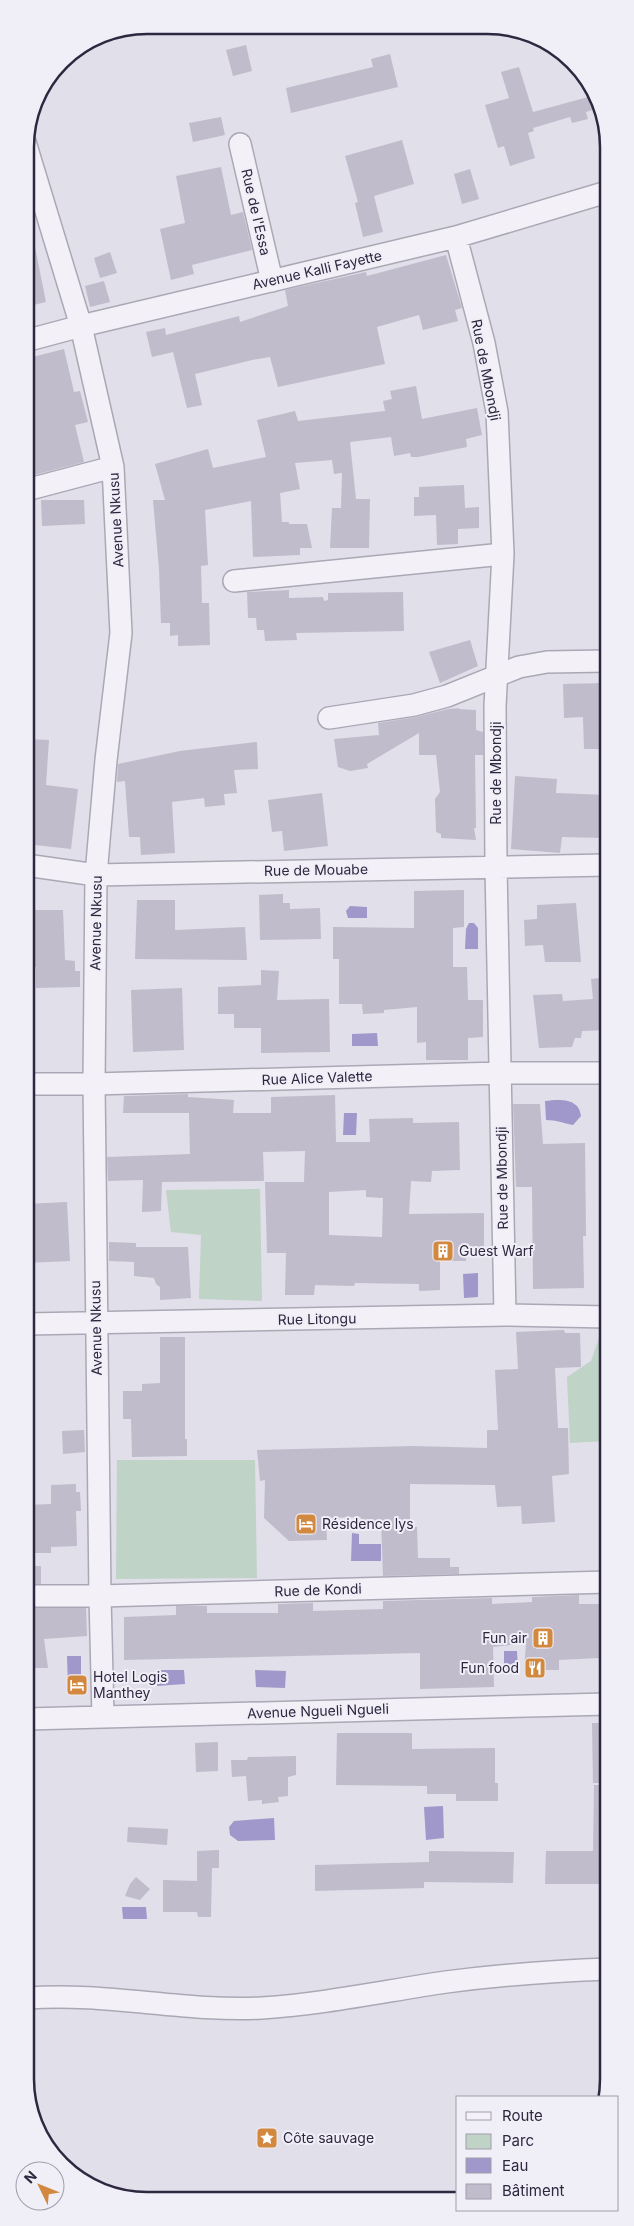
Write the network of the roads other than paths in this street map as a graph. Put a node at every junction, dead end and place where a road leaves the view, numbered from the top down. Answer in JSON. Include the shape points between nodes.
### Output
{"nodes":[{"id":1,"x":240,"y":144,"type":"dead end"},
{"id":2,"x":600,"y":194,"type":"edge"},
{"id":3,"x":34,"y":196,"type":"edge"},
{"id":4,"x":456,"y":237,"type":"junction"},
{"id":5,"x":272,"y":281,"type":"junction"},
{"id":6,"x":81,"y":326,"type":"junction"},
{"id":7,"x":34,"y":339,"type":"edge"},
{"id":8,"x":113,"y":467,"type":"junction"},
{"id":9,"x":34,"y":488,"type":"edge"},
{"id":10,"x":502,"y":554,"type":"junction"},
{"id":11,"x":234,"y":581,"type":"dead end"},
{"id":12,"x":600,"y":660,"type":"edge"},
{"id":13,"x":496,"y":676,"type":"junction"},
{"id":14,"x":329,"y":718,"type":"dead end"},
{"id":15,"x":600,"y":865,"type":"edge"},
{"id":16,"x":34,"y":866,"type":"edge"},
{"id":17,"x":496,"y":866,"type":"junction"},
{"id":18,"x":96,"y":875,"type":"junction"},
{"id":19,"x":500,"y":1073,"type":"junction"},
{"id":20,"x":600,"y":1073,"type":"edge"},
{"id":21,"x":34,"y":1084,"type":"edge"},
{"id":22,"x":94,"y":1084,"type":"junction"},
{"id":23,"x":505,"y":1315,"type":"junction"},
{"id":24,"x":600,"y":1317,"type":"edge"},
{"id":25,"x":34,"y":1324,"type":"edge"},
{"id":26,"x":96,"y":1324,"type":"junction"},
{"id":27,"x":600,"y":1582,"type":"edge"},
{"id":28,"x":34,"y":1596,"type":"edge"},
{"id":29,"x":100,"y":1596,"type":"junction"},
{"id":30,"x":600,"y":1704,"type":"edge"},
{"id":31,"x":103,"y":1717,"type":"junction"},
{"id":32,"x":34,"y":1719,"type":"edge"},
{"id":33,"x":600,"y":1970,"type":"edge"},
{"id":34,"x":34,"y":1998,"type":"edge"}],
"edges":[{"from":1,"to":5,"type":"street","name":"Rue de l'Essa"},
{"from":2,"to":4,"type":"street","name":"Avenue Kalli Fayette"},
{"from":3,"to":6,"type":"street","name":"Avenue Nkusu"},
{"from":4,"to":5,"type":"street","name":"Avenue Kalli Fayette"},
{"from":4,"to":10,"type":"street","name":"Rue de Mbondji","via":[[484,343],[497,412]]},
{"from":5,"to":6,"type":"street","name":"Avenue Kalli Fayette"},
{"from":6,"to":7,"type":"street","name":"Avenue Kalli Fayette"},
{"from":6,"to":8,"type":"street","name":"Avenue Nkusu"},
{"from":8,"to":9,"type":"street"},
{"from":8,"to":18,"type":"street","name":"Avenue Nkusu","via":[[121,633]]},
{"from":10,"to":11,"type":"street"},
{"from":10,"to":13,"type":"street","name":"Rue de Mbondji"},
{"from":12,"to":13,"type":"street","via":[[547,662],[519,667]]},
{"from":13,"to":14,"type":"street","via":[[447,696],[414,705]]},
{"from":13,"to":17,"type":"street","name":"Rue de Mbondji"},
{"from":15,"to":17,"type":"street","name":"Rue de Mouabe"},
{"from":16,"to":18,"type":"street","name":"Rue de Mouabe"},
{"from":17,"to":18,"type":"street","name":"Rue de Mouabe"},
{"from":17,"to":19,"type":"street","name":"Rue de Mbondji"},
{"from":18,"to":22,"type":"street","name":"Avenue Nkusu"},
{"from":19,"to":20,"type":"street","name":"Rue Alice Valette"},
{"from":19,"to":22,"type":"street","name":"Rue Alice Valette"},
{"from":19,"to":23,"type":"street","name":"Rue de Mbondji"},
{"from":21,"to":22,"type":"street","name":"Rue Alice Valette"},
{"from":22,"to":26,"type":"street","name":"Avenue Nkusu"},
{"from":23,"to":24,"type":"street","name":"Rue Litongu"},
{"from":23,"to":26,"type":"street","name":"Rue Litongu"},
{"from":25,"to":26,"type":"street","name":"Rue Litongu"},
{"from":26,"to":29,"type":"street","name":"Avenue Nkusu"},
{"from":27,"to":29,"type":"street","name":"Rue de Kondi"},
{"from":28,"to":29,"type":"street","name":"Rue de Kondi"},
{"from":29,"to":31,"type":"street","name":"Avenue Nkusu"},
{"from":30,"to":31,"type":"street","name":"Avenue Ngueli Ngueli"},
{"from":31,"to":32,"type":"street","name":"Avenue Ngueli Ngueli"},
{"from":33,"to":34,"type":"street","via":[[489,1977],[316,2004],[260,2008]]}]}
